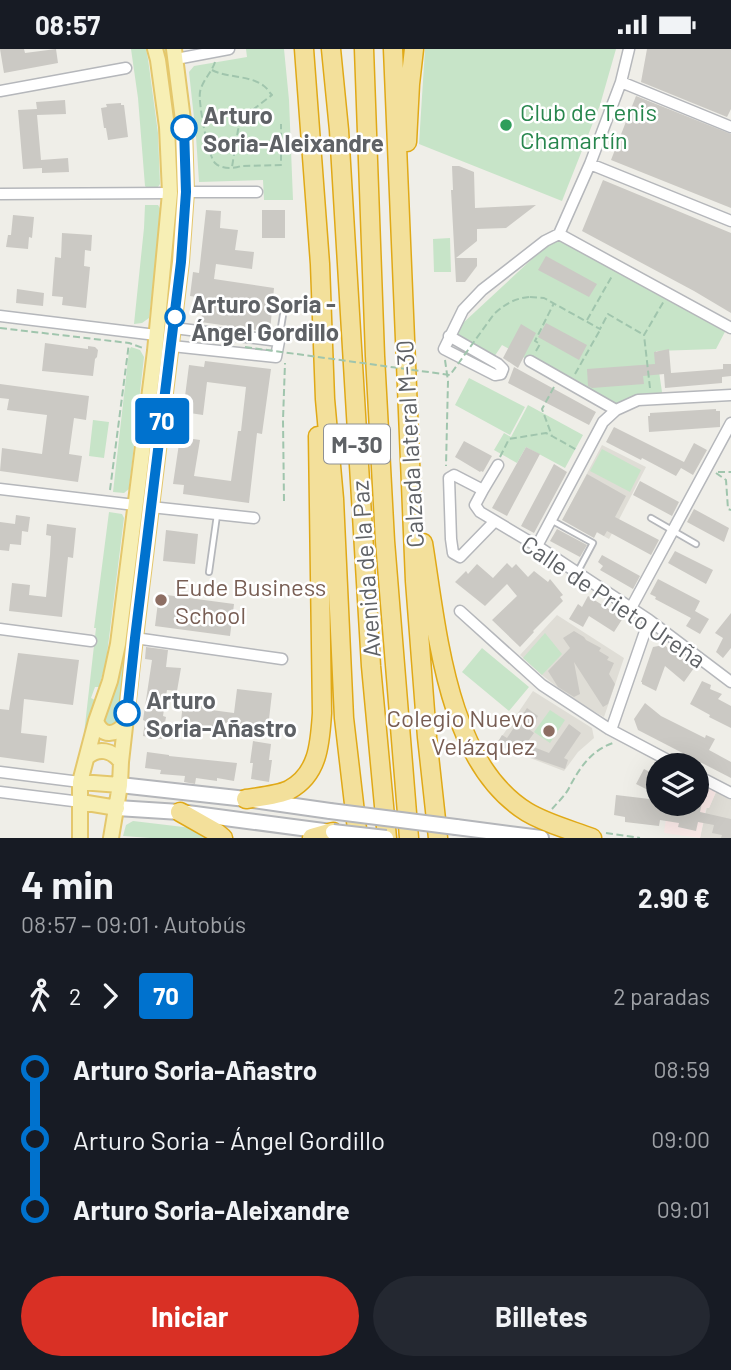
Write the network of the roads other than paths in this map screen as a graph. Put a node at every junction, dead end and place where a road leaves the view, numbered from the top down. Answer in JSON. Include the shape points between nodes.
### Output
{"nodes":[{"id":1,"x":155,"y":49,"type":"edge"},
{"id":2,"x":304,"y":49,"type":"edge"},
{"id":3,"x":331,"y":49,"type":"edge"},
{"id":4,"x":364,"y":49,"type":"edge"},
{"id":5,"x":393,"y":49,"type":"edge"},
{"id":6,"x":414,"y":49,"type":"edge"},
{"id":7,"x":629,"y":49,"type":"edge"},
{"id":8,"x":223,"y":50,"type":"edge"},
{"id":9,"x":175,"y":54,"type":"edge"},
{"id":10,"x":126,"y":68,"type":"dead end"},
{"id":11,"x":621,"y":82,"type":"junction"},
{"id":12,"x":0,"y":91,"type":"edge"},
{"id":13,"x":731,"y":127,"type":"edge"},
{"id":14,"x":590,"y":164,"type":"junction"},
{"id":15,"x":257,"y":192,"type":"dead end"},
{"id":16,"x":178,"y":193,"type":"junction"},
{"id":17,"x":0,"y":194,"type":"edge"},
{"id":18,"x":731,"y":221,"type":"edge"},
{"id":19,"x":400,"y":229,"type":"junction"},
{"id":20,"x":559,"y":234,"type":"junction"},
{"id":21,"x":283,"y":315,"type":"dead end"},
{"id":22,"x":0,"y":316,"type":"edge"},
{"id":23,"x":174,"y":328,"type":"junction"},
{"id":24,"x":731,"y":328,"type":"edge"},
{"id":25,"x":156,"y":335,"type":"junction"},
{"id":26,"x":449,"y":336,"type":"junction"},
{"id":27,"x":279,"y":341,"type":"junction"},
{"id":28,"x":172,"y":346,"type":"junction"},
{"id":29,"x":530,"y":361,"type":"road end"},
{"id":30,"x":731,"y":395,"type":"edge"},
{"id":31,"x":325,"y":399,"type":"junction"},
{"id":32,"x":616,"y":410,"type":"junction"},
{"id":33,"x":731,"y":423,"type":"edge"},
{"id":34,"x":410,"y":465,"type":"junction"},
{"id":35,"x":498,"y":465,"type":"road end"},
{"id":36,"x":0,"y":489,"type":"edge"},
{"id":37,"x":483,"y":491,"type":"junction"},
{"id":38,"x":135,"y":505,"type":"junction"},
{"id":39,"x":151,"y":507,"type":"junction"},
{"id":40,"x":217,"y":515,"type":"junction"},
{"id":41,"x":254,"y":518,"type":"dead end"},
{"id":42,"x":651,"y":519,"type":"dead end"},
{"id":43,"x":551,"y":520,"type":"junction"},
{"id":44,"x":495,"y":521,"type":"junction"},
{"id":45,"x":672,"y":530,"type":"junction"},
{"id":46,"x":696,"y":544,"type":"dead end"},
{"id":47,"x":537,"y":546,"type":"junction"},
{"id":48,"x":209,"y":572,"type":"dead end"},
{"id":49,"x":577,"y":573,"type":"junction"},
{"id":50,"x":631,"y":608,"type":"junction"},
{"id":51,"x":460,"y":611,"type":"dead end"},
{"id":52,"x":649,"y":620,"type":"junction"},
{"id":53,"x":0,"y":629,"type":"edge"},
{"id":54,"x":135,"y":638,"type":"junction"},
{"id":55,"x":92,"y":641,"type":"dead end"},
{"id":56,"x":282,"y":659,"type":"dead end"},
{"id":57,"x":731,"y":683,"type":"edge"},
{"id":58,"x":344,"y":718,"type":"junction"},
{"id":59,"x":96,"y":721,"type":"junction"},
{"id":60,"x":125,"y":724,"type":"junction"},
{"id":61,"x":610,"y":729,"type":"junction"},
{"id":62,"x":655,"y":753,"type":"edge"},
{"id":63,"x":87,"y":757,"type":"junction"},
{"id":64,"x":121,"y":762,"type":"junction"},
{"id":65,"x":0,"y":772,"type":"edge"},
{"id":66,"x":80,"y":782,"type":"junction"},
{"id":67,"x":709,"y":782,"type":"edge"},
{"id":68,"x":120,"y":785,"type":"junction"},
{"id":69,"x":0,"y":792,"type":"edge"},
{"id":70,"x":731,"y":793,"type":"edge"},
{"id":71,"x":246,"y":799,"type":"junction"},
{"id":72,"x":81,"y":802,"type":"junction"},
{"id":73,"x":117,"y":808,"type":"junction"},
{"id":74,"x":180,"y":812,"type":"junction"},
{"id":75,"x":357,"y":833,"type":"edge"},
{"id":76,"x":339,"y":835,"type":"edge"},
{"id":77,"x":80,"y":838,"type":"edge"},
{"id":78,"x":111,"y":838,"type":"edge"},
{"id":79,"x":223,"y":838,"type":"edge"},
{"id":80,"x":312,"y":838,"type":"edge"},
{"id":81,"x":386,"y":838,"type":"edge"},
{"id":82,"x":409,"y":838,"type":"edge"},
{"id":83,"x":438,"y":838,"type":"edge"},
{"id":84,"x":541,"y":838,"type":"edge"},
{"id":85,"x":592,"y":838,"type":"edge"}],
"edges":[{"from":1,"to":16,"type":"main road"},
{"from":2,"to":31,"type":"highway","number":"M-30"},
{"from":3,"to":81,"type":"highway","name":"Avenida de la Paz","number":"M-30"},
{"from":4,"to":82,"type":"highway","name":"Avenida de la Paz","number":"M-30","via":[[385,541]]},
{"from":5,"to":19,"type":"highway","name":"Calzada lateral M-30","number":"M-30"},
{"from":6,"to":19,"type":"highway"},
{"from":7,"to":11,"type":"street"},
{"from":8,"to":9,"type":"street"},
{"from":9,"to":16,"type":"main road","via":[[184,128]]},
{"from":10,"to":12,"type":"street"},
{"from":11,"to":13,"type":"street"},
{"from":11,"to":14,"type":"street"},
{"from":14,"to":18,"type":"street"},
{"from":14,"to":20,"type":"street"},
{"from":15,"to":16,"type":"street"},
{"from":16,"to":17,"type":"street"},
{"from":16,"to":23,"type":"main road","via":[[181,262]]},
{"from":16,"to":25,"type":"main road"},
{"from":19,"to":34,"type":"highway","name":"Calzada lateral M-30","number":"M-30"},
{"from":20,"to":24,"type":"street"},
{"from":20,"to":26,"type":"street","via":[[482,290],[463,310]]},
{"from":21,"to":27,"type":"lane"},
{"from":22,"to":25,"type":"street"},
{"from":23,"to":27,"type":"street"},
{"from":23,"to":28,"type":"main road"},
{"from":25,"to":38,"type":"main road"},
{"from":26,"to":26,"type":"street","via":[[498,364],[501,374],[444,349]]},
{"from":27,"to":28,"type":"street","via":[[276,357]]},
{"from":28,"to":39,"type":"main road"},
{"from":29,"to":32,"type":"street"},
{"from":30,"to":32,"type":"street","via":[[638,400]]},
{"from":31,"to":58,"type":"highway","number":"M-30"},
{"from":31,"to":71,"type":"highway","via":[[317,417],[319,746],[308,775],[288,790]]},
{"from":32,"to":43,"type":"street","via":[[603,422]]},
{"from":33,"to":45,"type":"street"},
{"from":34,"to":83,"type":"highway","name":"Calzada lateral M-30","number":"M-30","via":[[415,581]]},
{"from":34,"to":85,"type":"highway","via":[[444,669],[469,743],[510,799],[542,820]]},
{"from":35,"to":37,"type":"street"},
{"from":36,"to":38,"type":"street"},
{"from":37,"to":44,"type":"street","name":"Calle de Prieto Ureña","via":[[475,505]]},
{"from":37,"to":44,"type":"street","name":"Calle de Prieto Ureña","via":[[454,475],[449,478],[453,553],[460,557]]},
{"from":38,"to":59,"type":"main road","via":[[117,653]]},
{"from":39,"to":40,"type":"street"},
{"from":39,"to":54,"type":"main road"},
{"from":40,"to":41,"type":"street"},
{"from":40,"to":48,"type":"lane"},
{"from":42,"to":45,"type":"lane"},
{"from":43,"to":47,"type":"street"},
{"from":43,"to":49,"type":"lane","via":[[593,543]]},
{"from":44,"to":47,"type":"street","name":"Calle de Prieto Ureña"},
{"from":45,"to":46,"type":"lane"},
{"from":45,"to":50,"type":"street"},
{"from":47,"to":49,"type":"street","name":"Calle de Prieto Ureña"},
{"from":49,"to":50,"type":"street","name":"Calle de Prieto Ureña"},
{"from":50,"to":52,"type":"street","name":"Calle de Prieto Ureña"},
{"from":51,"to":61,"type":"street","via":[[542,685]]},
{"from":52,"to":57,"type":"street","name":"Calle de Prieto Ureña"},
{"from":52,"to":61,"type":"street"},
{"from":53,"to":55,"type":"street"},
{"from":54,"to":56,"type":"street"},
{"from":54,"to":60,"type":"main road"},
{"from":58,"to":75,"type":"highway","number":"M-30"},
{"from":58,"to":76,"type":"highway"},
{"from":59,"to":60,"type":"main road","via":[[104,732],[111,733]]},
{"from":59,"to":63,"type":"main road"},
{"from":60,"to":64,"type":"main road"},
{"from":61,"to":62,"type":"street"},
{"from":63,"to":64,"type":"main road","via":[[93,752],[110,752]]},
{"from":63,"to":66,"type":"main road"},
{"from":64,"to":68,"type":"main road"},
{"from":65,"to":66,"type":"street"},
{"from":66,"to":68,"type":"main road"},
{"from":66,"to":72,"type":"main road"},
{"from":67,"to":70,"type":"street"},
{"from":68,"to":71,"type":"main road"},
{"from":68,"to":73,"type":"main road"},
{"from":69,"to":72,"type":"street"},
{"from":71,"to":84,"type":"main road","bridge":true},
{"from":72,"to":73,"type":"main road"},
{"from":72,"to":77,"type":"main road"},
{"from":73,"to":74,"type":"main road"},
{"from":73,"to":78,"type":"main road"},
{"from":74,"to":76,"type":"main road"},
{"from":74,"to":79,"type":"highway"},
{"from":76,"to":80,"type":"highway"},
{"from":76,"to":81,"type":"main road","bridge":true}]}
